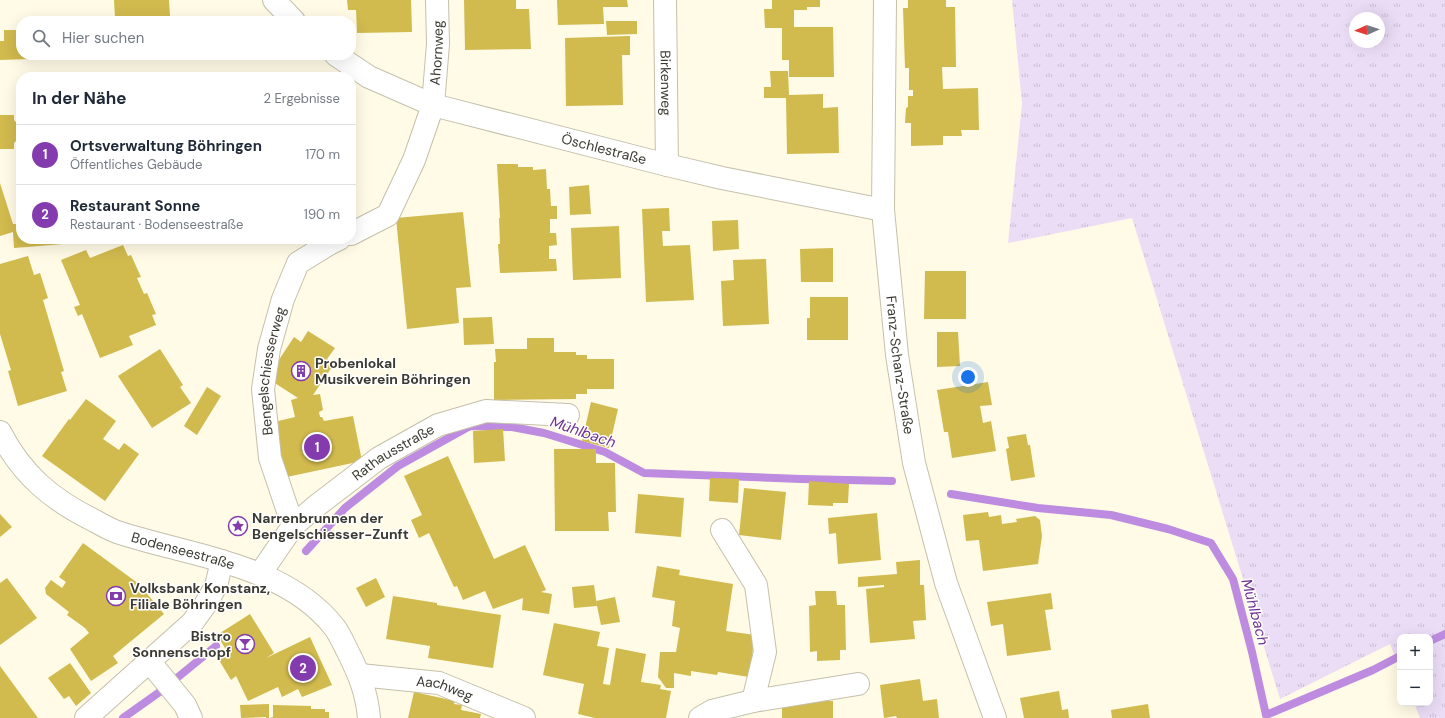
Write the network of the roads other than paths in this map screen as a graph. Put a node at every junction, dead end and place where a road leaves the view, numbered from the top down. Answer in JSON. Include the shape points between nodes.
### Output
{"nodes":[{"id":1,"x":437,"y":0,"type":"edge"},
{"id":2,"x":665,"y":0,"type":"edge"},
{"id":3,"x":885,"y":0,"type":"edge"},
{"id":4,"x":344,"y":60,"type":"edge"},
{"id":5,"x":433,"y":105,"type":"junction"},
{"id":6,"x":667,"y":165,"type":"junction"},
{"id":7,"x":883,"y":210,"type":"junction"},
{"id":8,"x":356,"y":231,"type":"edge"},
{"id":9,"x":329,"y":244,"type":"edge"},
{"id":10,"x":568,"y":415,"type":"dead end"},
{"id":11,"x":0,"y":432,"type":"edge"},
{"id":12,"x":293,"y":526,"type":"junction"},
{"id":13,"x":722,"y":530,"type":"dead end"},
{"id":14,"x":222,"y":561,"type":"junction"},
{"id":15,"x":260,"y":574,"type":"junction"},
{"id":16,"x":149,"y":661,"type":"junction"},
{"id":17,"x":360,"y":675,"type":"junction"},
{"id":18,"x":858,"y":684,"type":"dead end"},
{"id":19,"x":753,"y":701,"type":"junction"},
{"id":20,"x":86,"y":718,"type":"edge"},
{"id":21,"x":191,"y":718,"type":"edge"},
{"id":22,"x":369,"y":718,"type":"edge"},
{"id":23,"x":524,"y":718,"type":"edge"},
{"id":24,"x":700,"y":718,"type":"edge"},
{"id":25,"x":995,"y":718,"type":"edge"}],
"edges":[{"from":1,"to":5,"type":"street","name":"Ahornweg","via":[[438,44]]},
{"from":2,"to":6,"type":"street","name":"Birkenweg"},
{"from":3,"to":7,"type":"street","name":"Franz-Schanz-Straße"},
{"from":4,"to":5,"type":"street","name":"Öschlestraße","via":[[369,77]]},
{"from":5,"to":6,"type":"street","name":"Öschlestraße"},
{"from":5,"to":8,"type":"street","via":[[414,160],[388,215]]},
{"from":6,"to":7,"type":"street","name":"Öschlestraße"},
{"from":7,"to":25,"type":"street","name":"Franz-Schanz-Straße","via":[[897,355],[914,463],[946,583]]},
{"from":9,"to":12,"type":"street","name":"Bengelschiesserweg","via":[[298,263],[282,299],[269,349],[263,389],[270,458]]},
{"from":10,"to":12,"type":"street","name":"Rathausstraße","via":[[486,411],[438,425],[379,458]]},
{"from":11,"to":14,"type":"street","name":"Bodenseestraße","via":[[25,471],[47,492],[73,511],[116,531]]},
{"from":12,"to":15,"type":"street","name":"Rathausstraße"},
{"from":13,"to":19,"type":"street","via":[[756,585],[765,652]]},
{"from":14,"to":15,"type":"street","name":"Bodenseestraße"},
{"from":14,"to":16,"type":"street","via":[[216,586],[205,606],[192,623]]},
{"from":15,"to":17,"type":"street","name":"Bodenseestraße","via":[[294,592],[324,615],[336,629]]},
{"from":16,"to":20,"type":"street"},
{"from":16,"to":21,"type":"street","via":[[185,705]]},
{"from":17,"to":22,"type":"street","name":"Bodenseestraße"},
{"from":17,"to":23,"type":"street","name":"Aachweg","via":[[439,683]]},
{"from":18,"to":19,"type":"street"},
{"from":19,"to":24,"type":"street","via":[[712,711]]}]}
